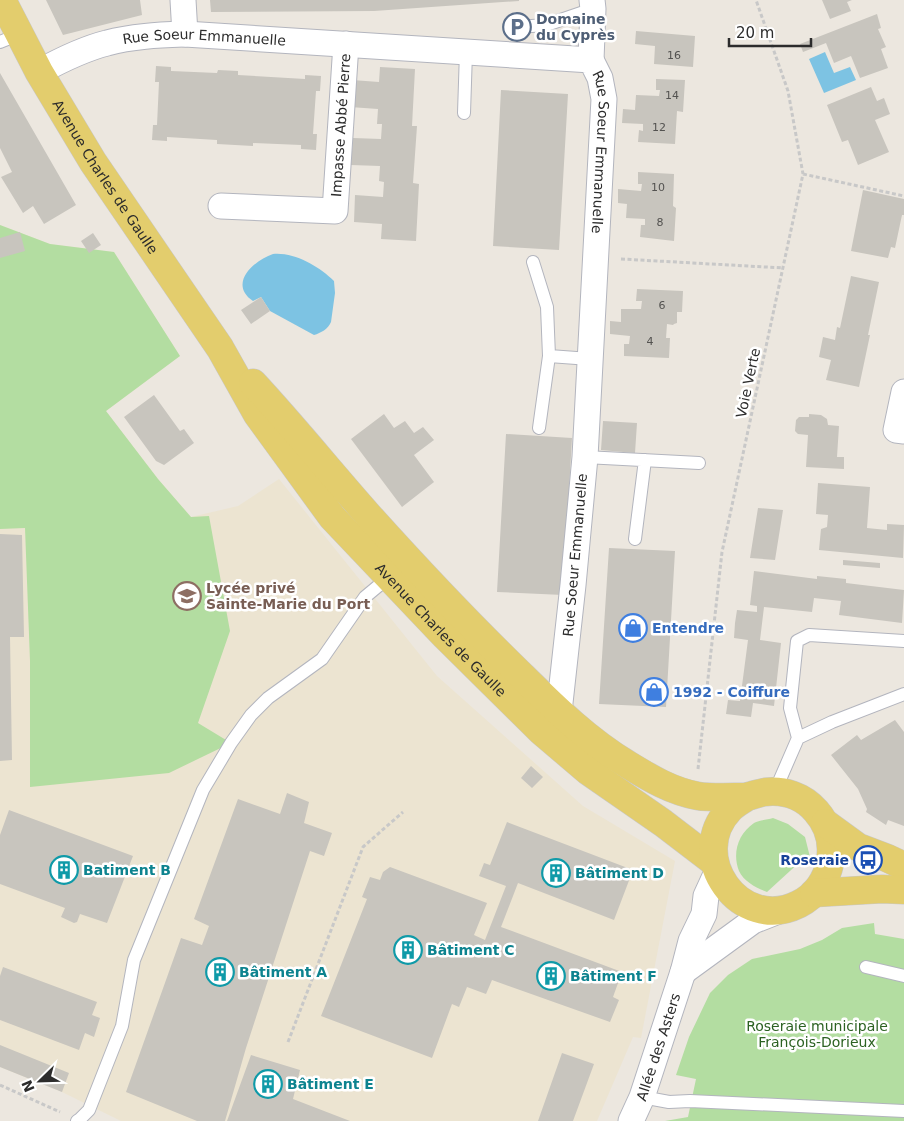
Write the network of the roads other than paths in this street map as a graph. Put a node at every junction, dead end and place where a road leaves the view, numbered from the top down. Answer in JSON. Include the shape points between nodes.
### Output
{"nodes":[{"id":1,"x":2,"y":0,"type":"edge"},
{"id":2,"x":183,"y":0,"type":"edge"},
{"id":3,"x":593,"y":4,"type":"edge"},
{"id":4,"x":517,"y":26,"type":"dead end"},
{"id":5,"x":185,"y":34,"type":"junction"},
{"id":6,"x":10,"y":38,"type":"edge"},
{"id":7,"x":346,"y":44,"type":"junction"},
{"id":8,"x":466,"y":52,"type":"junction"},
{"id":9,"x":590,"y":60,"type":"junction"},
{"id":10,"x":39,"y":72,"type":"junction"},
{"id":11,"x":464,"y":112,"type":"dead end"},
{"id":12,"x":221,"y":206,"type":"dead end"},
{"id":13,"x":533,"y":262,"type":"dead end"},
{"id":14,"x":220,"y":348,"type":"junction"},
{"id":15,"x":549,"y":356,"type":"junction"},
{"id":16,"x":590,"y":359,"type":"junction"},
{"id":17,"x":904,"y":392,"type":"edge"},
{"id":18,"x":539,"y":428,"type":"dead end"},
{"id":19,"x":904,"y":431,"type":"edge"},
{"id":20,"x":584,"y":457,"type":"junction"},
{"id":21,"x":645,"y":460,"type":"junction"},
{"id":22,"x":699,"y":463,"type":"dead end"},
{"id":23,"x":635,"y":539,"type":"dead end"},
{"id":24,"x":389,"y":576,"type":"junction"},
{"id":25,"x":904,"y":641,"type":"edge"},
{"id":26,"x":904,"y":694,"type":"edge"},
{"id":27,"x":559,"y":712,"type":"junction"},
{"id":28,"x":798,"y":738,"type":"junction"},
{"id":29,"x":775,"y":791,"type":"junction"},
{"id":30,"x":747,"y":797,"type":"junction"},
{"id":31,"x":825,"y":823,"type":"junction"},
{"id":32,"x":904,"y":866,"type":"edge"},
{"id":33,"x":716,"y":867,"type":"junction"},
{"id":34,"x":904,"y":890,"type":"edge"},
{"id":35,"x":814,"y":893,"type":"junction"},
{"id":36,"x":781,"y":910,"type":"junction"},
{"id":37,"x":866,"y":967,"type":"dead end"},
{"id":38,"x":683,"y":972,"type":"junction"},
{"id":39,"x":904,"y":976,"type":"edge"},
{"id":40,"x":642,"y":1097,"type":"junction"},
{"id":41,"x":904,"y":1110,"type":"edge"},
{"id":42,"x":79,"y":1120,"type":"edge"},
{"id":43,"x":631,"y":1121,"type":"edge"}],
"edges":[{"from":1,"to":6,"type":"main road","name":"Avenue Charles de Gaulle"},
{"from":2,"to":5,"type":"street"},
{"from":3,"to":4,"type":"lane","via":[[546,25]]},
{"from":3,"to":9,"type":"street"},
{"from":5,"to":7,"type":"street","name":"Rue Soeur Emmanuelle"},
{"from":5,"to":10,"type":"street","name":"Rue Soeur Emmanuelle","via":[[108,42]]},
{"from":6,"to":10,"type":"main road","name":"Avenue Charles de Gaulle"},
{"from":7,"to":8,"type":"street","name":"Rue Soeur Emmanuelle"},
{"from":7,"to":12,"type":"street","name":"Impasse Abbé Pierre","via":[[335,211]]},
{"from":8,"to":9,"type":"street","name":"Rue Soeur Emmanuelle"},
{"from":8,"to":11,"type":"lane"},
{"from":9,"to":16,"type":"street","name":"Rue Soeur Emmanuelle","via":[[600,78],[604,99]]},
{"from":10,"to":14,"type":"main road","name":"Avenue Charles de Gaulle","via":[[93,162]]},
{"from":13,"to":15,"type":"lane","via":[[547,307]]},
{"from":14,"to":24,"type":"main road","name":"Avenue Charles de Gaulle","via":[[256,414],[332,518]]},
{"from":14,"to":27,"type":"main road","name":"Avenue Charles de Gaulle","via":[[465,620]]},
{"from":15,"to":16,"type":"lane"},
{"from":15,"to":18,"type":"lane"},
{"from":16,"to":20,"type":"street","name":"Rue Soeur Emmanuelle"},
{"from":17,"to":19,"type":"street","via":[[896,430]]},
{"from":20,"to":21,"type":"lane"},
{"from":20,"to":27,"type":"street","name":"Rue Soeur Emmanuelle"},
{"from":21,"to":22,"type":"lane"},
{"from":21,"to":23,"type":"lane"},
{"from":24,"to":33,"type":"main road","name":"Avenue Charles de Gaulle","via":[[541,731],[588,771],[663,822]]},
{"from":24,"to":42,"type":"lane","via":[[365,597],[322,659],[268,698],[251,715],[203,790],[134,960],[122,1026],[89,1110]]},
{"from":25,"to":28,"type":"lane","via":[[808,635],[797,641],[790,708]]},
{"from":26,"to":28,"type":"lane"},
{"from":27,"to":30,"type":"main road","name":"Avenue Charles de Gaulle","via":[[603,749],[667,788],[699,796]]},
{"from":28,"to":29,"type":"lane"},
{"from":29,"to":30,"type":"main road"},
{"from":29,"to":31,"type":"main road","via":[[804,800]]},
{"from":30,"to":33,"type":"main road","via":[[731,808],[720,823],[714,842]]},
{"from":31,"to":32,"type":"main road","via":[[858,848]]},
{"from":31,"to":35,"type":"main road","via":[[831,841],[831,860],[826,878]]},
{"from":33,"to":36,"type":"main road","via":[[725,886],[736,898],[750,906]]},
{"from":33,"to":38,"type":"street","name":"Allée des Asters","via":[[706,896],[704,914],[691,941]]},
{"from":34,"to":35,"type":"main road"},
{"from":35,"to":36,"type":"main road","via":[[799,904]]},
{"from":36,"to":38,"type":"street","via":[[753,921]]},
{"from":37,"to":39,"type":"lane"},
{"from":38,"to":40,"type":"street","name":"Allée des Asters"},
{"from":40,"to":41,"type":"lane","via":[[669,1102]]},
{"from":40,"to":43,"type":"street","name":"Allée des Asters"}]}
